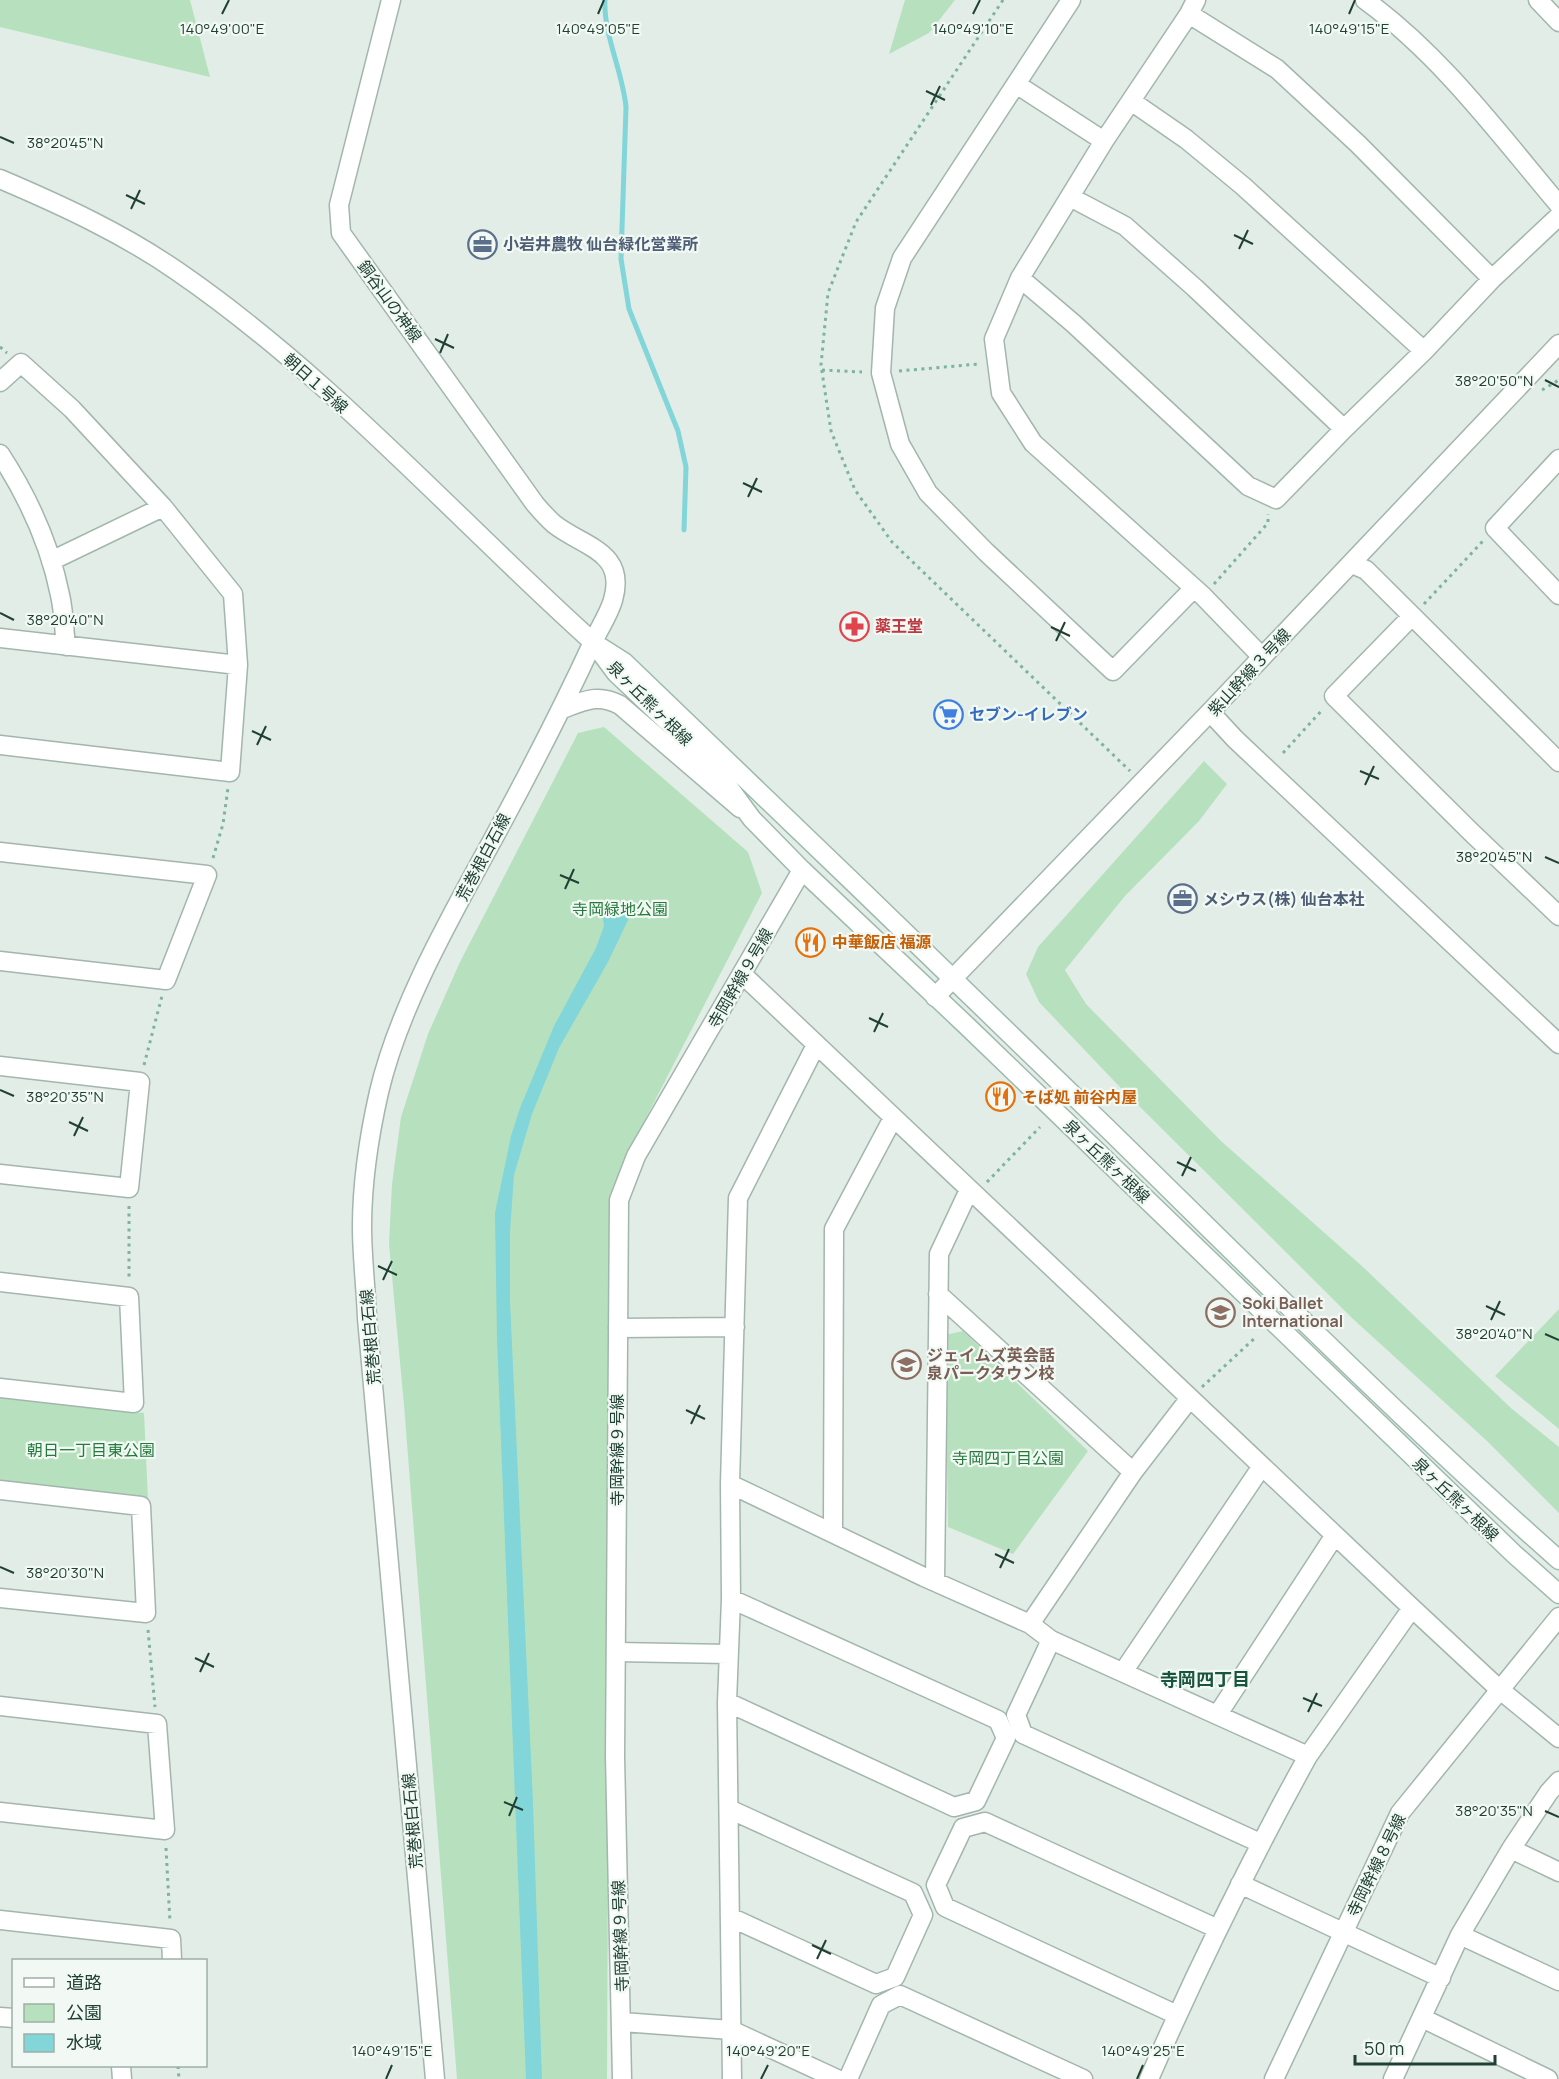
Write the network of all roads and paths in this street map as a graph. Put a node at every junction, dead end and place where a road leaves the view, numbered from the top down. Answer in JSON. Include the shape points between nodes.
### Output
{"nodes":[{"id":1,"x":391,"y":0,"type":"edge"},
{"id":2,"x":1003,"y":0,"type":"edge"},
{"id":3,"x":1071,"y":0,"type":"edge"},
{"id":4,"x":1365,"y":0,"type":"edge"},
{"id":5,"x":1538,"y":0,"type":"edge"},
{"id":6,"x":1193,"y":7,"type":"edge"},
{"id":7,"x":1559,"y":22,"type":"edge"},
{"id":8,"x":1016,"y":84,"type":"junction"},
{"id":9,"x":1131,"y":101,"type":"junction"},
{"id":10,"x":1104,"y":141,"type":"junction"},
{"id":11,"x":0,"y":179,"type":"edge"},
{"id":12,"x":1070,"y":196,"type":"junction"},
{"id":13,"x":1559,"y":205,"type":"edge"},
{"id":14,"x":1559,"y":216,"type":"edge"},
{"id":15,"x":1020,"y":278,"type":"junction"},
{"id":16,"x":1492,"y":279,"type":"junction"},
{"id":17,"x":1559,"y":344,"type":"edge"},
{"id":18,"x":1424,"y":351,"type":"junction"},
{"id":19,"x":997,"y":363,"type":"junction"},
{"id":20,"x":822,"y":370,"type":"junction"},
{"id":21,"x":881,"y":373,"type":"junction"},
{"id":22,"x":0,"y":382,"type":"edge"},
{"id":23,"x":1344,"y":429,"type":"junction"},
{"id":24,"x":0,"y":454,"type":"edge"},
{"id":25,"x":1559,"y":459,"type":"edge"},
{"id":26,"x":1267,"y":495,"type":"junction"},
{"id":27,"x":163,"y":507,"type":"junction"},
{"id":28,"x":1494,"y":528,"type":"junction"},
{"id":29,"x":51,"y":561,"type":"junction"},
{"id":30,"x":1352,"y":564,"type":"junction"},
{"id":31,"x":1198,"y":592,"type":"junction"},
{"id":32,"x":1559,"y":595,"type":"edge"},
{"id":33,"x":1412,"y":616,"type":"junction"},
{"id":34,"x":0,"y":638,"type":"edge"},
{"id":35,"x":593,"y":642,"type":"junction"},
{"id":36,"x":66,"y":646,"type":"junction"},
{"id":37,"x":1262,"y":657,"type":"junction"},
{"id":38,"x":238,"y":665,"type":"junction"},
{"id":39,"x":1334,"y":696,"type":"junction"},
{"id":40,"x":562,"y":709,"type":"junction"},
{"id":41,"x":1210,"y":712,"type":"junction"},
{"id":42,"x":0,"y":745,"type":"edge"},
{"id":43,"x":1283,"y":753,"type":"dead end"},
{"id":44,"x":1559,"y":762,"type":"edge"},
{"id":45,"x":231,"y":772,"type":"junction"},
{"id":46,"x":1142,"y":782,"type":"junction"},
{"id":47,"x":752,"y":819,"type":"junction"},
{"id":48,"x":0,"y":852,"type":"edge"},
{"id":49,"x":802,"y":870,"type":"junction"},
{"id":50,"x":207,"y":875,"type":"junction"},
{"id":51,"x":1559,"y":916,"type":"edge"},
{"id":52,"x":0,"y":961,"type":"edge"},
{"id":53,"x":742,"y":974,"type":"junction"},
{"id":54,"x":953,"y":979,"type":"junction"},
{"id":55,"x":166,"y":980,"type":"junction"},
{"id":56,"x":935,"y":997,"type":"junction"},
{"id":57,"x":1559,"y":1044,"type":"edge"},
{"id":58,"x":816,"y":1046,"type":"junction"},
{"id":59,"x":0,"y":1066,"type":"edge"},
{"id":60,"x":140,"y":1082,"type":"junction"},
{"id":61,"x":893,"y":1118,"type":"junction"},
{"id":62,"x":1040,"y":1127,"type":"dead end"},
{"id":63,"x":0,"y":1174,"type":"edge"},
{"id":64,"x":129,"y":1188,"type":"junction"},
{"id":65,"x":972,"y":1192,"type":"junction"},
{"id":66,"x":0,"y":1282,"type":"edge"},
{"id":67,"x":938,"y":1294,"type":"junction"},
{"id":68,"x":129,"y":1297,"type":"junction"},
{"id":69,"x":735,"y":1327,"type":"junction"},
{"id":70,"x":618,"y":1328,"type":"junction"},
{"id":71,"x":1257,"y":1336,"type":"dead end"},
{"id":72,"x":0,"y":1388,"type":"edge"},
{"id":73,"x":1190,"y":1398,"type":"junction"},
{"id":74,"x":1262,"y":1466,"type":"junction"},
{"id":75,"x":1133,"y":1472,"type":"junction"},
{"id":76,"x":730,"y":1484,"type":"junction"},
{"id":77,"x":0,"y":1490,"type":"edge"},
{"id":78,"x":833,"y":1531,"type":"junction"},
{"id":79,"x":1335,"y":1535,"type":"junction"},
{"id":80,"x":1559,"y":1560,"type":"edge"},
{"id":81,"x":935,"y":1582,"type":"junction"},
{"id":82,"x":1559,"y":1594,"type":"edge"},
{"id":83,"x":0,"y":1598,"type":"edge"},
{"id":84,"x":731,"y":1599,"type":"junction"},
{"id":85,"x":1412,"y":1608,"type":"junction"},
{"id":86,"x":146,"y":1613,"type":"junction"},
{"id":87,"x":1559,"y":1617,"type":"edge"},
{"id":88,"x":1030,"y":1624,"type":"junction"},
{"id":89,"x":1051,"y":1640,"type":"junction"},
{"id":90,"x":616,"y":1652,"type":"junction"},
{"id":91,"x":729,"y":1654,"type":"junction"},
{"id":92,"x":1124,"y":1672,"type":"junction"},
{"id":93,"x":1499,"y":1689,"type":"junction"},
{"id":94,"x":727,"y":1701,"type":"junction"},
{"id":95,"x":0,"y":1706,"type":"edge"},
{"id":96,"x":1218,"y":1714,"type":"junction"},
{"id":97,"x":157,"y":1724,"type":"junction"},
{"id":98,"x":1559,"y":1738,"type":"edge"},
{"id":99,"x":1308,"y":1756,"type":"junction"},
{"id":100,"x":1559,"y":1781,"type":"edge"},
{"id":101,"x":729,"y":1809,"type":"junction"},
{"id":102,"x":0,"y":1812,"type":"edge"},
{"id":103,"x":165,"y":1830,"type":"junction"},
{"id":104,"x":1260,"y":1843,"type":"junction"},
{"id":105,"x":1511,"y":1849,"type":"junction"},
{"id":106,"x":1559,"y":1872,"type":"edge"},
{"id":107,"x":1240,"y":1884,"type":"junction"},
{"id":108,"x":730,"y":1917,"type":"junction"},
{"id":109,"x":0,"y":1920,"type":"edge"},
{"id":110,"x":1218,"y":1929,"type":"junction"},
{"id":111,"x":1343,"y":1934,"type":"junction"},
{"id":112,"x":1461,"y":1935,"type":"junction"},
{"id":113,"x":171,"y":1939,"type":"junction"},
{"id":114,"x":172,"y":1959,"type":"edge"},
{"id":115,"x":1441,"y":1978,"type":"junction"},
{"id":116,"x":1559,"y":1981,"type":"edge"},
{"id":117,"x":1177,"y":2015,"type":"junction"},
{"id":118,"x":1422,"y":2018,"type":"junction"},
{"id":119,"x":622,"y":2022,"type":"junction"},
{"id":120,"x":731,"y":2030,"type":"junction"},
{"id":121,"x":435,"y":2079,"type":"edge"},
{"id":122,"x":622,"y":2079,"type":"edge"},
{"id":123,"x":732,"y":2079,"type":"edge"},
{"id":124,"x":837,"y":2079,"type":"edge"},
{"id":125,"x":848,"y":2079,"type":"edge"},
{"id":126,"x":1083,"y":2079,"type":"edge"},
{"id":127,"x":1149,"y":2079,"type":"edge"},
{"id":128,"x":1274,"y":2079,"type":"edge"},
{"id":129,"x":1393,"y":2079,"type":"edge"},
{"id":130,"x":1548,"y":2079,"type":"edge"}],
"edges":[{"from":1,"to":35,"type":"street","name":"銅谷山の神線","via":[[339,205],[341,233],[535,504],[554,525],[596,549],[610,562],[616,580],[613,601]]},
{"from":2,"to":20,"type":"path","via":[[856,222],[828,293]]},
{"from":3,"to":8,"type":"street"},
{"from":4,"to":13,"type":"street","via":[[1417,42]]},
{"from":5,"to":7,"type":"street"},
{"from":6,"to":9,"type":"street"},
{"from":6,"to":16,"type":"street","via":[[1277,69]]},
{"from":8,"to":10,"type":"street"},
{"from":8,"to":21,"type":"street","via":[[902,258],[885,308]]},
{"from":9,"to":10,"type":"street"},
{"from":9,"to":18,"type":"street","via":[[1243,186]]},
{"from":10,"to":12,"type":"street"},
{"from":11,"to":35,"type":"street","name":"朝日１号線","via":[[118,235],[235,312],[387,446]]},
{"from":12,"to":15,"type":"street"},
{"from":12,"to":23,"type":"street","via":[[1125,226]]},
{"from":14,"to":16,"type":"street"},
{"from":15,"to":19,"type":"street","via":[[994,339]]},
{"from":15,"to":26,"type":"street","via":[[1248,486]]},
{"from":16,"to":18,"type":"street"},
{"from":17,"to":30,"type":"street","name":"紫山幹線３号線"},
{"from":18,"to":23,"type":"street"},
{"from":19,"to":21,"type":"path"},
{"from":19,"to":31,"type":"street","via":[[1000,393],[1033,443]]},
{"from":20,"to":21,"type":"path"},
{"from":20,"to":46,"type":"path","via":[[831,431],[839,451],[855,490],[892,542]]},
{"from":21,"to":31,"type":"street","via":[[900,444],[928,493],[1113,671]]},
{"from":22,"to":27,"type":"street","via":[[21,363],[72,408]]},
{"from":23,"to":26,"type":"street","via":[[1276,499]]},
{"from":24,"to":29,"type":"street","via":[[32,510]]},
{"from":25,"to":28,"type":"street"},
{"from":26,"to":31,"type":"path","via":[[1268,523]]},
{"from":27,"to":29,"type":"street"},
{"from":27,"to":38,"type":"street","via":[[233,594]]},
{"from":28,"to":32,"type":"street"},
{"from":28,"to":33,"type":"path"},
{"from":29,"to":36,"type":"street"},
{"from":30,"to":33,"type":"street","via":[[1366,570]]},
{"from":30,"to":37,"type":"street","name":"紫山幹線３号線"},
{"from":31,"to":37,"type":"street"},
{"from":33,"to":39,"type":"street"},
{"from":33,"to":44,"type":"street"},
{"from":34,"to":36,"type":"street"},
{"from":35,"to":40,"type":"street","name":"荒巻根白石線"},
{"from":35,"to":47,"type":"street","name":"泉ヶ丘熊ヶ根線","via":[[616,673],[710,762]]},
{"from":35,"to":54,"type":"street","name":"泉ヶ丘熊ヶ根線","via":[[624,662]]},
{"from":36,"to":38,"type":"street"},
{"from":37,"to":41,"type":"street","name":"紫山幹線３号線"},
{"from":38,"to":45,"type":"street"},
{"from":39,"to":43,"type":"path"},
{"from":39,"to":51,"type":"street"},
{"from":40,"to":47,"type":"street","via":[[599,697],[610,699]]},
{"from":40,"to":121,"type":"street","name":"荒巻根白石線","via":[[455,908],[403,1019],[379,1093],[365,1176],[362,1227],[367,1318]]},
{"from":41,"to":46,"type":"street","name":"紫山幹線３号線"},
{"from":41,"to":57,"type":"street"},
{"from":42,"to":45,"type":"street"},
{"from":45,"to":50,"type":"path","via":[[223,824]]},
{"from":46,"to":54,"type":"street","name":"紫山幹線３号線"},
{"from":47,"to":49,"type":"street","name":"泉ヶ丘熊ヶ根線"},
{"from":48,"to":50,"type":"street"},
{"from":49,"to":53,"type":"street","name":"寺岡幹線９号線"},
{"from":49,"to":56,"type":"street","name":"泉ヶ丘熊ヶ根線"},
{"from":50,"to":55,"type":"street"},
{"from":52,"to":55,"type":"street"},
{"from":53,"to":58,"type":"street"},
{"from":53,"to":70,"type":"street","name":"寺岡幹線９号線","via":[[636,1156],[619,1200]]},
{"from":54,"to":56,"type":"street","name":"紫山幹線３号線"},
{"from":54,"to":80,"type":"street","name":"泉ヶ丘熊ヶ根線","via":[[1290,1308]]},
{"from":55,"to":60,"type":"path"},
{"from":56,"to":82,"type":"street","name":"泉ヶ丘熊ヶ根線"},
{"from":58,"to":61,"type":"street"},
{"from":58,"to":69,"type":"street","via":[[738,1198]]},
{"from":59,"to":60,"type":"street"},
{"from":60,"to":64,"type":"street"},
{"from":61,"to":65,"type":"street"},
{"from":61,"to":78,"type":"street","via":[[834,1229]]},
{"from":62,"to":65,"type":"path"},
{"from":63,"to":64,"type":"street"},
{"from":64,"to":68,"type":"path"},
{"from":65,"to":67,"type":"street","via":[[939,1254]]},
{"from":65,"to":73,"type":"street"},
{"from":66,"to":68,"type":"street"},
{"from":67,"to":75,"type":"street"},
{"from":67,"to":81,"type":"street"},
{"from":68,"to":72,"type":"street","via":[[134,1403]]},
{"from":69,"to":70,"type":"street"},
{"from":69,"to":76,"type":"street"},
{"from":70,"to":90,"type":"street","name":"寺岡幹線９号線"},
{"from":71,"to":73,"type":"path"},
{"from":73,"to":74,"type":"street"},
{"from":73,"to":75,"type":"street"},
{"from":74,"to":79,"type":"street"},
{"from":74,"to":92,"type":"street"},
{"from":75,"to":88,"type":"street"},
{"from":76,"to":78,"type":"street"},
{"from":76,"to":84,"type":"street"},
{"from":77,"to":86,"type":"street","via":[[141,1506]]},
{"from":78,"to":81,"type":"street"},
{"from":79,"to":85,"type":"street"},
{"from":79,"to":96,"type":"street"},
{"from":81,"to":88,"type":"street"},
{"from":83,"to":86,"type":"street"},
{"from":84,"to":91,"type":"street"},
{"from":84,"to":94,"type":"street","via":[[998,1720],[1006,1738],[976,1801],[954,1807]]},
{"from":85,"to":93,"type":"street"},
{"from":85,"to":99,"type":"street"},
{"from":86,"to":97,"type":"path"},
{"from":87,"to":93,"type":"street","name":"寺岡幹線８号線"},
{"from":88,"to":89,"type":"street"},
{"from":89,"to":92,"type":"street"},
{"from":89,"to":104,"type":"street","via":[[1016,1715],[1023,1734]]},
{"from":90,"to":91,"type":"street"},
{"from":90,"to":119,"type":"street","name":"寺岡幹線９号線"},
{"from":91,"to":94,"type":"street"},
{"from":92,"to":96,"type":"street"},
{"from":93,"to":98,"type":"street"},
{"from":93,"to":111,"type":"street","name":"寺岡幹線８号線","via":[[1400,1813]]},
{"from":94,"to":101,"type":"street"},
{"from":95,"to":97,"type":"street"},
{"from":96,"to":99,"type":"street"},
{"from":97,"to":103,"type":"street"},
{"from":99,"to":104,"type":"street"},
{"from":100,"to":105,"type":"street"},
{"from":101,"to":108,"type":"street"},
{"from":101,"to":108,"type":"street","via":[[914,1893],[923,1915],[895,1977],[876,1984]]},
{"from":102,"to":103,"type":"street"},
{"from":103,"to":113,"type":"path"},
{"from":104,"to":107,"type":"street"},
{"from":105,"to":106,"type":"street"},
{"from":105,"to":112,"type":"street"},
{"from":107,"to":110,"type":"street"},
{"from":107,"to":111,"type":"street"},
{"from":108,"to":120,"type":"street"},
{"from":109,"to":113,"type":"street"},
{"from":110,"to":117,"type":"street"},
{"from":110,"to":117,"type":"street","via":[[985,1822],[963,1828],[936,1885],[945,1907]]},
{"from":111,"to":115,"type":"street"},
{"from":111,"to":128,"type":"street","name":"寺岡幹線８号線"},
{"from":112,"to":115,"type":"street"},
{"from":112,"to":116,"type":"street"},
{"from":113,"to":114,"type":"street"},
{"from":115,"to":118,"type":"street"},
{"from":117,"to":127,"type":"street"},
{"from":118,"to":129,"type":"street"},
{"from":118,"to":130,"type":"street"},
{"from":119,"to":120,"type":"street"},
{"from":119,"to":122,"type":"street","name":"寺岡幹線９号線"},
{"from":120,"to":123,"type":"street"},
{"from":120,"to":124,"type":"street"},
{"from":125,"to":126,"type":"street","via":[[881,2005],[900,1995]]}]}
